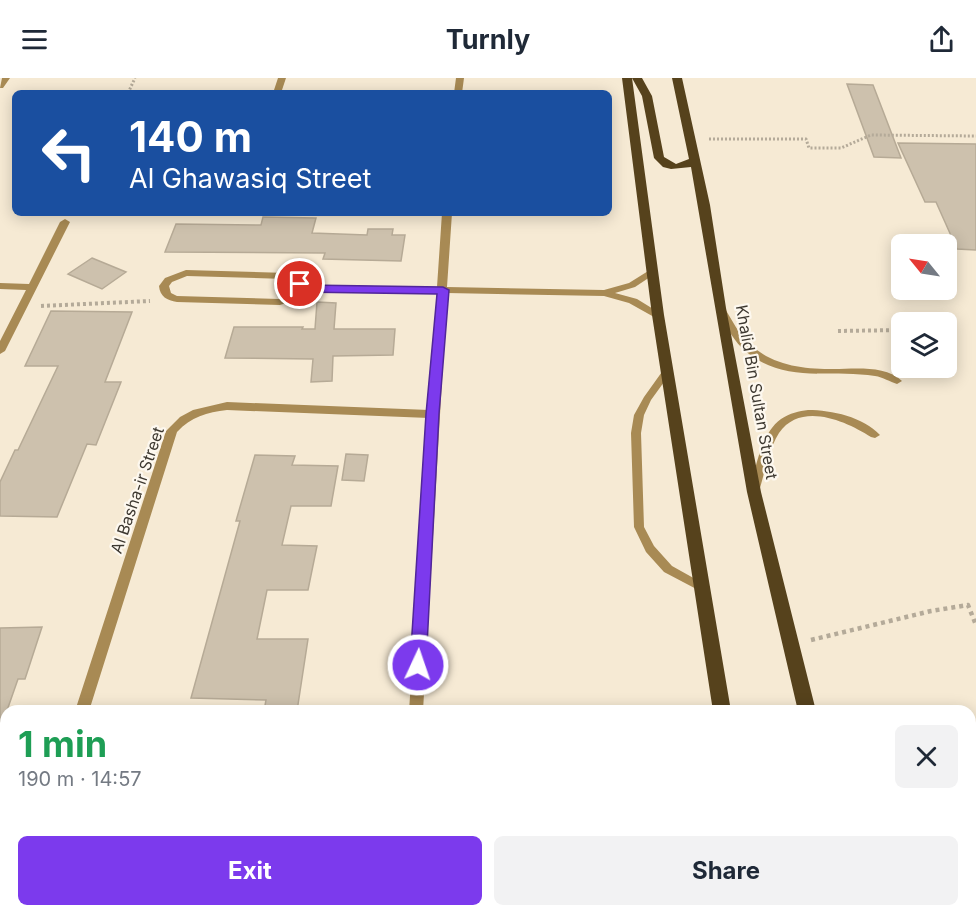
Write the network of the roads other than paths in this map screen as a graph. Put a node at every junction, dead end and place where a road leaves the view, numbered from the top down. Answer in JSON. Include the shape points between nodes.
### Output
{"nodes":[{"id":1,"x":6,"y":78,"type":"edge"},
{"id":2,"x":627,"y":78,"type":"edge"},
{"id":3,"x":637,"y":78,"type":"edge"},
{"id":4,"x":677,"y":78,"type":"edge"},
{"id":5,"x":0,"y":86,"type":"edge"},
{"id":6,"x":694,"y":160,"type":"junction"},
{"id":7,"x":447,"y":216,"type":"edge"},
{"id":8,"x":65,"y":222,"type":"dead end"},
{"id":9,"x":653,"y":271,"type":"junction"},
{"id":10,"x":0,"y":286,"type":"edge"},
{"id":11,"x":33,"y":287,"type":"junction"},
{"id":12,"x":300,"y":288,"type":"junction"},
{"id":13,"x":443,"y":290,"type":"junction"},
{"id":14,"x":603,"y":293,"type":"junction"},
{"id":15,"x":720,"y":308,"type":"junction"},
{"id":16,"x":658,"y":315,"type":"junction"},
{"id":17,"x":0,"y":351,"type":"edge"},
{"id":18,"x":667,"y":371,"type":"junction"},
{"id":19,"x":897,"y":381,"type":"dead end"},
{"id":20,"x":433,"y":414,"type":"junction"},
{"id":21,"x":875,"y":435,"type":"dead end"},
{"id":22,"x":754,"y":492,"type":"junction"},
{"id":23,"x":702,"y":588,"type":"junction"},
{"id":24,"x":84,"y":705,"type":"edge"},
{"id":25,"x":416,"y":705,"type":"edge"},
{"id":26,"x":721,"y":705,"type":"edge"},
{"id":27,"x":805,"y":705,"type":"edge"}],
"edges":[{"from":1,"to":5,"type":"street"},
{"from":2,"to":9,"type":"main road"},
{"from":3,"to":6,"type":"main road","via":[[647,96],[661,162],[680,167]]},
{"from":4,"to":6,"type":"main road","name":"Khalid Bin Sultan Street"},
{"from":6,"to":15,"type":"main road","name":"Khalid Bin Sultan Street"},
{"from":7,"to":13,"type":"street"},
{"from":8,"to":11,"type":"street"},
{"from":9,"to":14,"type":"street","via":[[632,285]]},
{"from":9,"to":16,"type":"main road"},
{"from":10,"to":11,"type":"street"},
{"from":11,"to":17,"type":"street"},
{"from":12,"to":12,"type":"street","via":[[294,297],[280,302],[177,299],[164,292],[168,280],[186,273],[288,276],[298,280]]},
{"from":12,"to":13,"type":"street"},
{"from":13,"to":14,"type":"street"},
{"from":13,"to":20,"type":"street"},
{"from":14,"to":16,"type":"street","via":[[633,301]]},
{"from":15,"to":19,"type":"lane","via":[[747,347],[779,366],[807,372],[877,373]]},
{"from":15,"to":22,"type":"main road","name":"Khalid Bin Sultan Street"},
{"from":16,"to":18,"type":"main road"},
{"from":18,"to":23,"type":"main road"},
{"from":18,"to":23,"type":"lane","via":[[639,415],[639,526],[650,549],[668,569]]},
{"from":20,"to":24,"type":"street","name":"Al Basha-ir Street","via":[[226,406],[210,407],[181,420],[172,431]]},
{"from":20,"to":25,"type":"street"},
{"from":21,"to":22,"type":"lane","via":[[847,418],[829,414],[812,413],[783,422],[775,432]]},
{"from":22,"to":27,"type":"main road","name":"Khalid Bin Sultan Street"},
{"from":23,"to":26,"type":"main road"}]}
